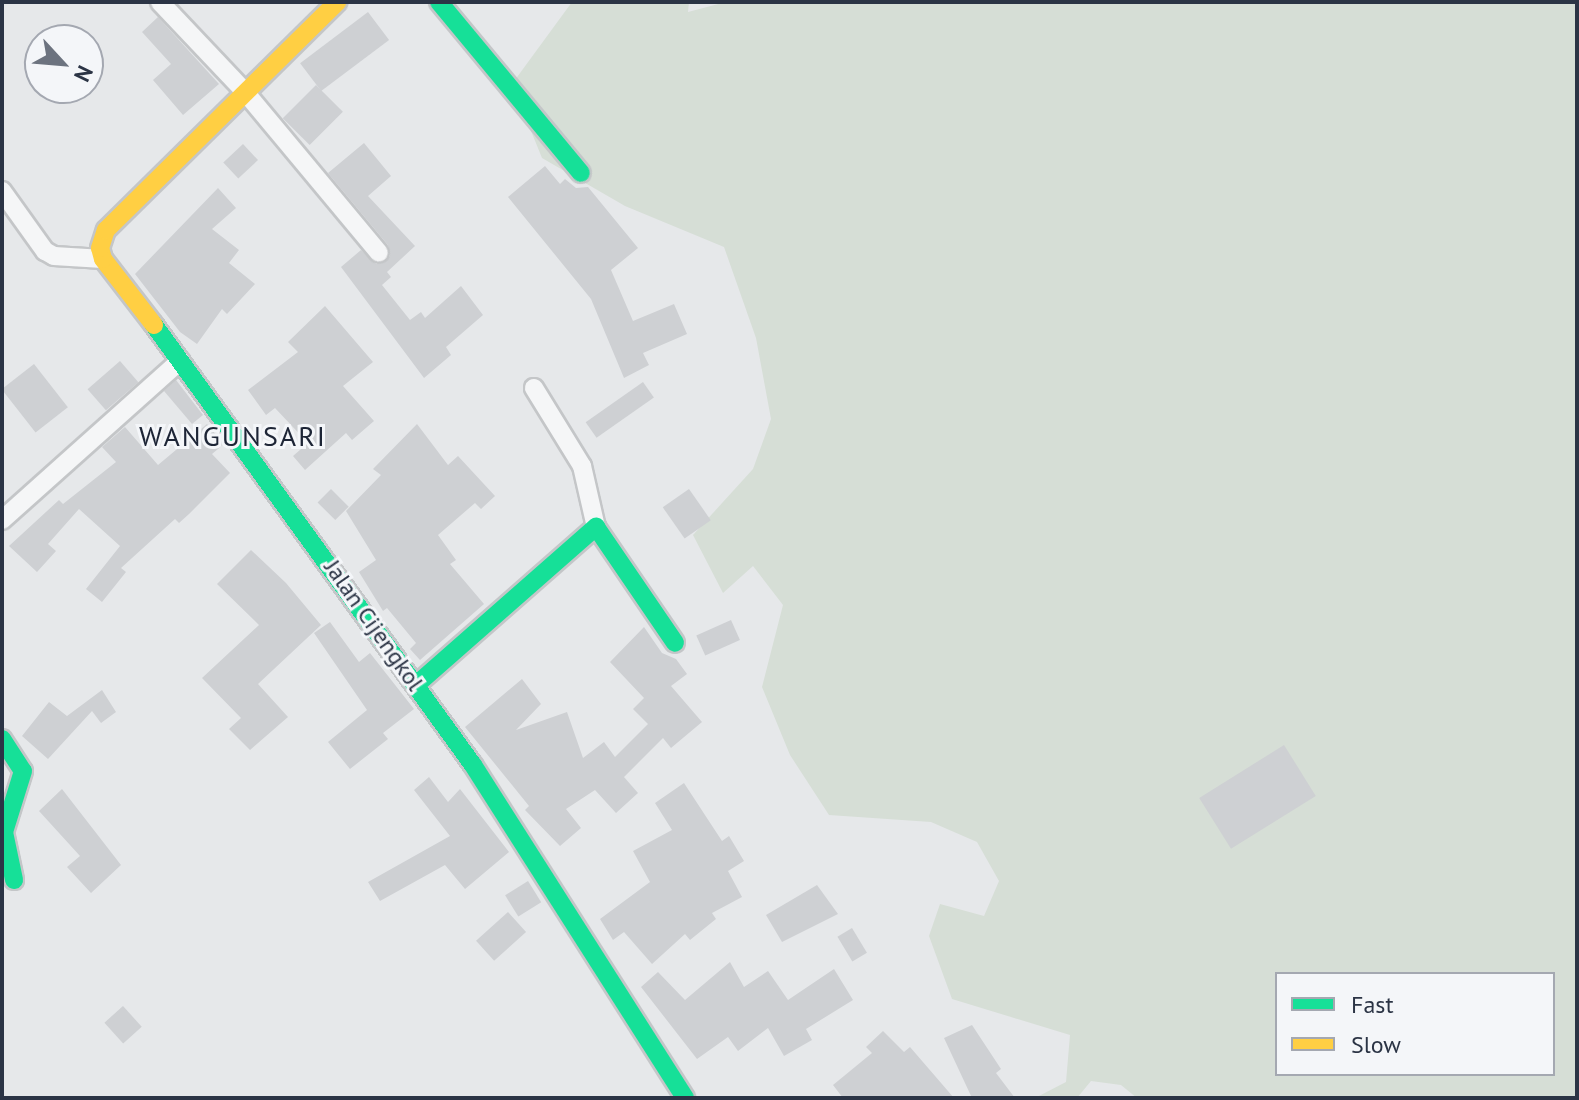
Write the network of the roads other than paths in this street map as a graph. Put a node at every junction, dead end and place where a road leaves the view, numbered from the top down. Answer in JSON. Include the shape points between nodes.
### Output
{"nodes":[{"id":1,"x":160,"y":2,"type":"edge"},
{"id":2,"x":337,"y":2,"type":"edge"},
{"id":3,"x":439,"y":2,"type":"edge"},
{"id":4,"x":245,"y":92,"type":"junction"},
{"id":5,"x":581,"y":173,"type":"dead end"},
{"id":6,"x":4,"y":199,"type":"edge"},
{"id":7,"x":379,"y":253,"type":"dead end"},
{"id":8,"x":103,"y":259,"type":"junction"},
{"id":9,"x":180,"y":361,"type":"junction"},
{"id":10,"x":534,"y":388,"type":"dead end"},
{"id":11,"x":2,"y":520,"type":"edge"},
{"id":12,"x":596,"y":527,"type":"junction"},
{"id":13,"x":675,"y":643,"type":"dead end"},
{"id":14,"x":416,"y":685,"type":"junction"},
{"id":15,"x":2,"y":739,"type":"edge"},
{"id":16,"x":14,"y":880,"type":"dead end"},
{"id":17,"x":685,"y":1098,"type":"edge"}],
"edges":[{"from":1,"to":4,"type":"street"},
{"from":2,"to":4,"type":"street"},
{"from":3,"to":5,"type":"street"},
{"from":4,"to":7,"type":"street"},
{"from":4,"to":8,"type":"street","via":[[106,230],[100,248]]},
{"from":6,"to":8,"type":"street","via":[[54,256]]},
{"from":8,"to":9,"type":"street","name":"Jalan Cijengkol"},
{"from":9,"to":11,"type":"street"},
{"from":9,"to":14,"type":"street","name":"Jalan Cijengkol"},
{"from":10,"to":12,"type":"street","via":[[582,466]]},
{"from":12,"to":13,"type":"street"},
{"from":12,"to":14,"type":"street"},
{"from":14,"to":17,"type":"street","name":"Jalan Cijengkol"},
{"from":15,"to":16,"type":"street","via":[[23,771],[4,832]]}]}
